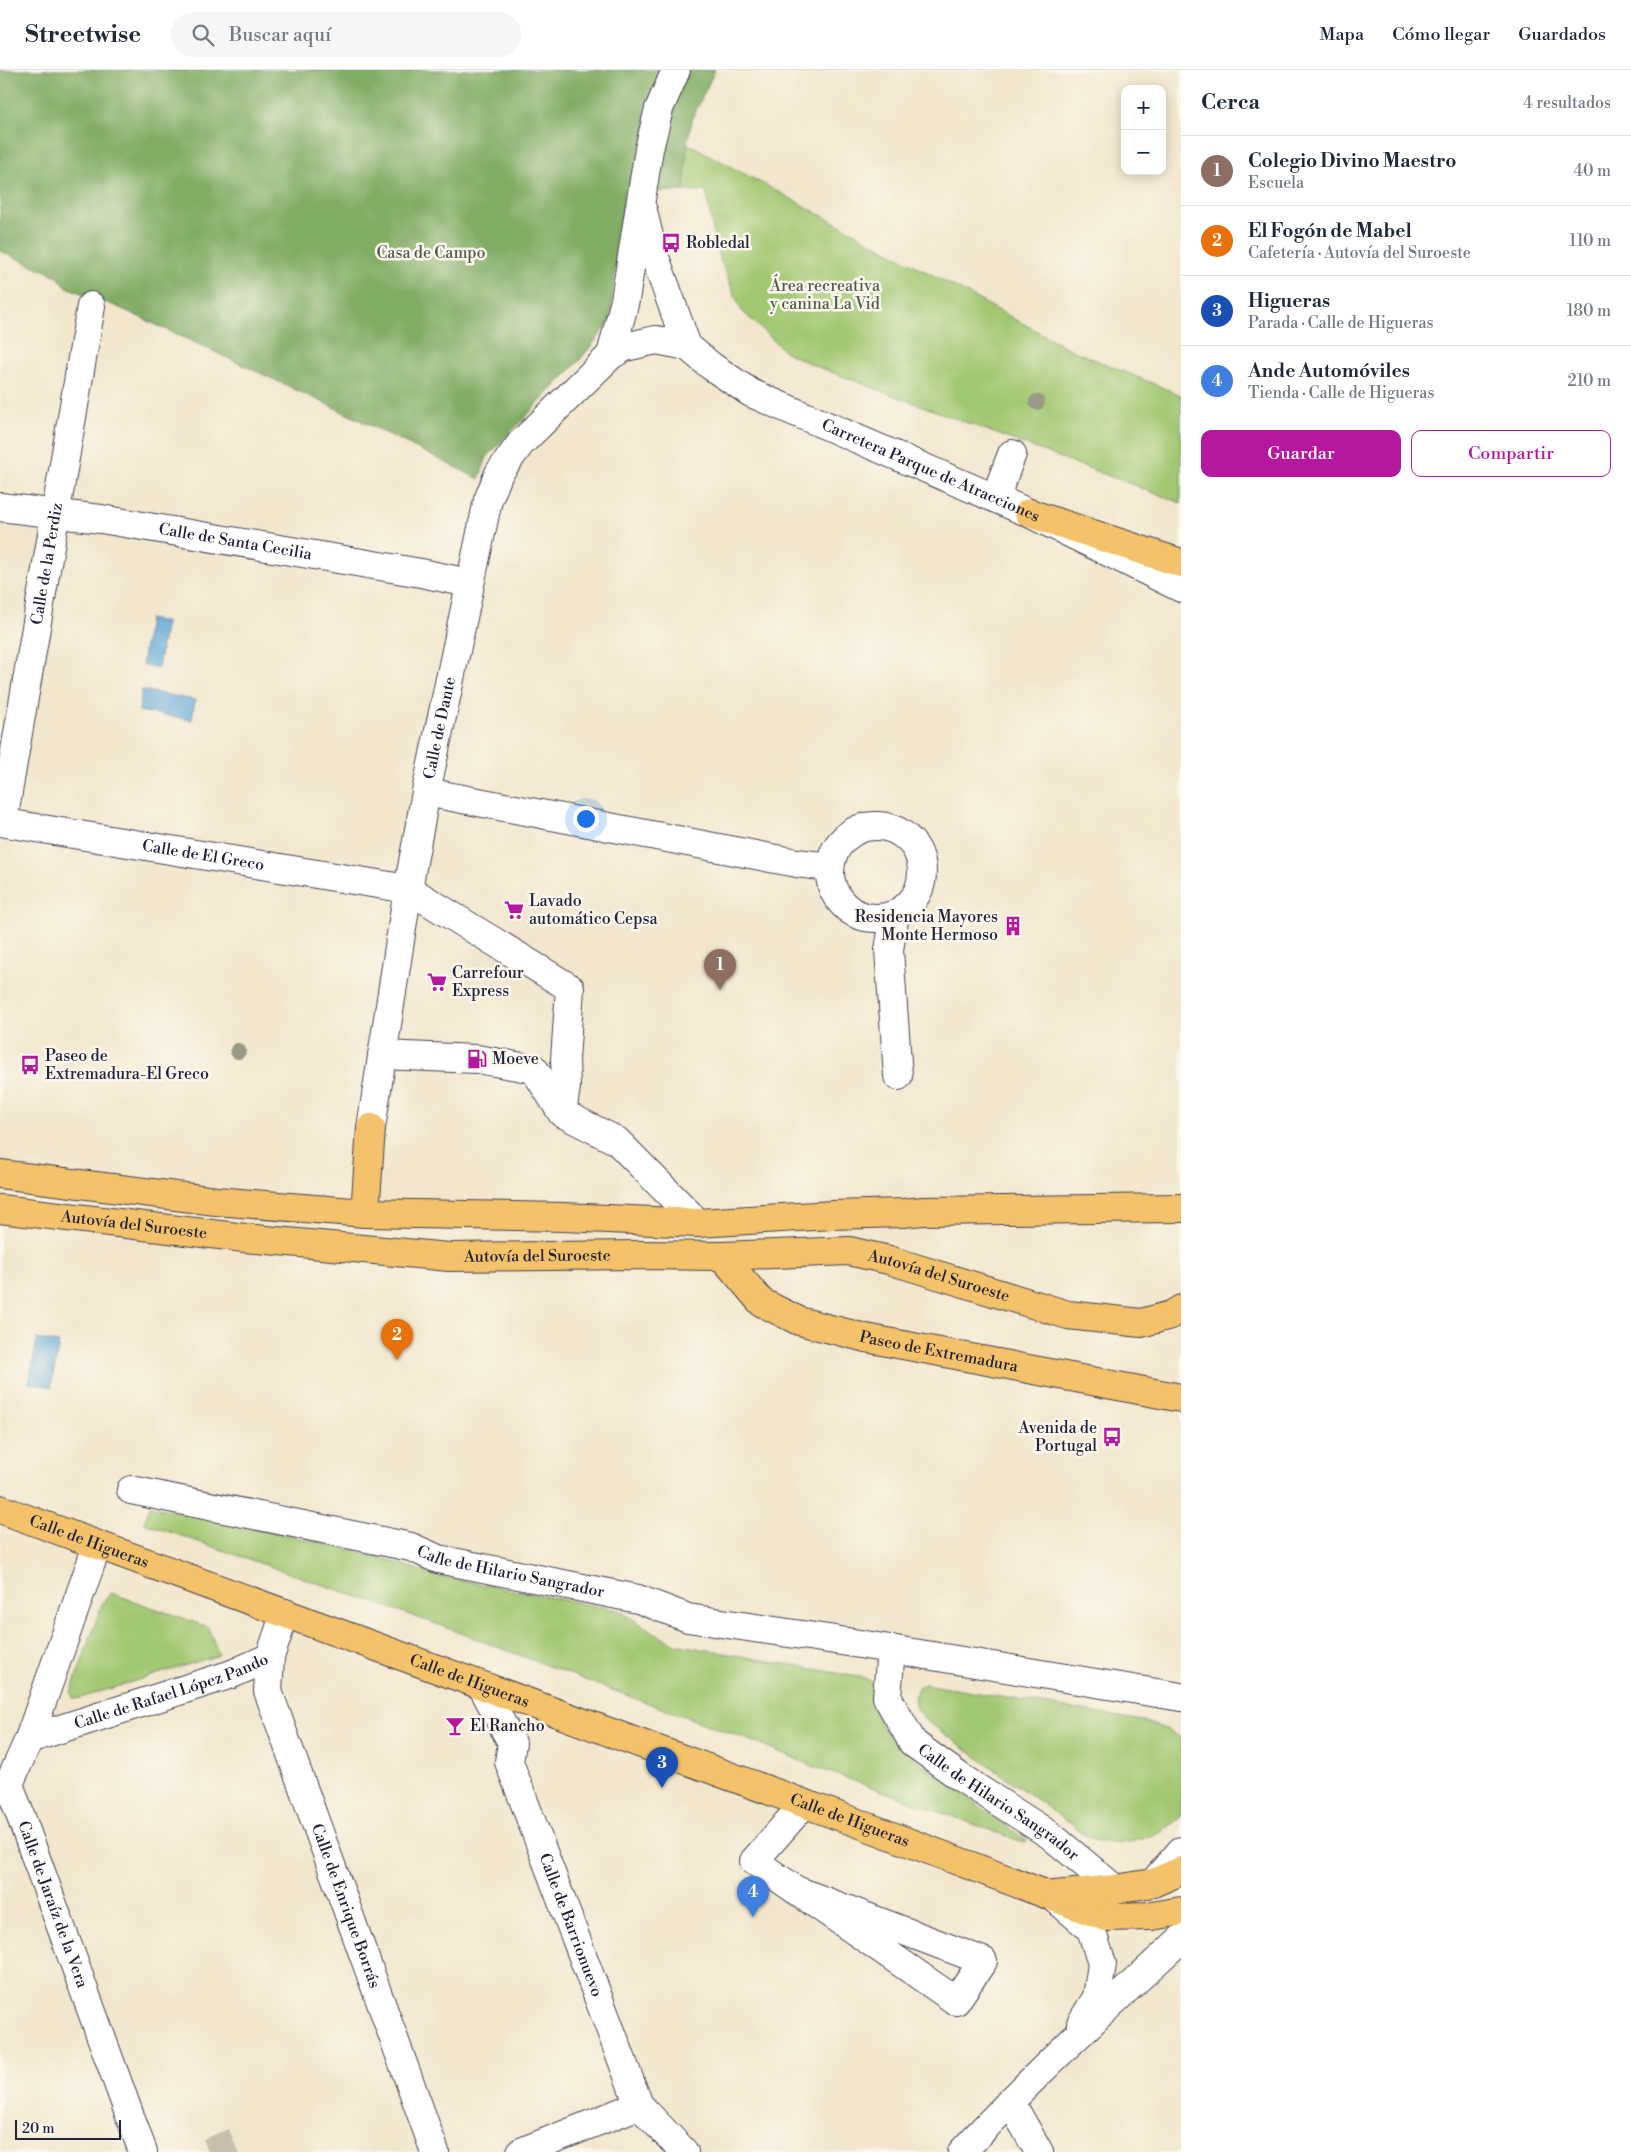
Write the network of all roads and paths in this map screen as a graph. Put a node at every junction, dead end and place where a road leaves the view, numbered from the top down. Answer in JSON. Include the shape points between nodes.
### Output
{"nodes":[{"id":1,"x":676,"y":70,"type":"edge"},
{"id":2,"x":641,"y":202,"type":"junction"},
{"id":3,"x":91,"y":306,"type":"dead end"},
{"id":4,"x":687,"y":346,"type":"junction"},
{"id":5,"x":605,"y":361,"type":"junction"},
{"id":6,"x":1012,"y":454,"type":"dead end"},
{"id":7,"x":995,"y":498,"type":"junction"},
{"id":8,"x":0,"y":507,"type":"edge"},
{"id":9,"x":1029,"y":513,"type":"junction"},
{"id":10,"x":56,"y":514,"type":"junction"},
{"id":11,"x":1181,"y":563,"type":"edge"},
{"id":12,"x":469,"y":583,"type":"junction"},
{"id":13,"x":1181,"y":588,"type":"edge"},
{"id":14,"x":426,"y":792,"type":"junction"},
{"id":15,"x":1,"y":821,"type":"edge"},
{"id":16,"x":830,"y":867,"type":"junction"},
{"id":17,"x":408,"y":889,"type":"junction"},
{"id":18,"x":895,"y":914,"type":"junction"},
{"id":19,"x":382,"y":1055,"type":"junction"},
{"id":20,"x":898,"y":1076,"type":"dead end"},
{"id":21,"x":562,"y":1114,"type":"junction"},
{"id":22,"x":371,"y":1128,"type":"joint"},
{"id":23,"x":0,"y":1174,"type":"edge"},
{"id":24,"x":1181,"y":1208,"type":"edge"},
{"id":25,"x":0,"y":1209,"type":"edge"},
{"id":26,"x":365,"y":1213,"type":"junction"},
{"id":27,"x":698,"y":1222,"type":"junction"},
{"id":28,"x":722,"y":1256,"type":"junction"},
{"id":29,"x":1181,"y":1309,"type":"edge"},
{"id":30,"x":1181,"y":1398,"type":"edge"},
{"id":31,"x":131,"y":1490,"type":"dead end"},
{"id":32,"x":0,"y":1510,"type":"edge"},
{"id":33,"x":97,"y":1546,"type":"junction"},
{"id":34,"x":286,"y":1613,"type":"junction"},
{"id":35,"x":891,"y":1649,"type":"junction"},
{"id":36,"x":270,"y":1657,"type":"junction"},
{"id":37,"x":482,"y":1686,"type":"junction"},
{"id":38,"x":1178,"y":1698,"type":"edge"},
{"id":39,"x":29,"y":1739,"type":"junction"},
{"id":40,"x":5,"y":1782,"type":"edge"},
{"id":41,"x":804,"y":1804,"type":"junction"},
{"id":42,"x":1181,"y":1851,"type":"edge"},
{"id":43,"x":1181,"y":1872,"type":"edge"},
{"id":44,"x":1153,"y":1883,"type":"junction"},
{"id":45,"x":1116,"y":1889,"type":"junction"},
{"id":46,"x":796,"y":1890,"type":"junction"},
{"id":47,"x":1052,"y":1895,"type":"junction"},
{"id":48,"x":1181,"y":1911,"type":"edge"},
{"id":49,"x":1181,"y":1939,"type":"edge"},
{"id":50,"x":1068,"y":2044,"type":"junction"},
{"id":51,"x":1010,"y":2101,"type":"junction"},
{"id":52,"x":639,"y":2105,"type":"junction"},
{"id":53,"x":143,"y":2152,"type":"edge"},
{"id":54,"x":435,"y":2152,"type":"edge"},
{"id":55,"x":521,"y":2152,"type":"edge"},
{"id":56,"x":684,"y":2152,"type":"edge"},
{"id":57,"x":962,"y":2152,"type":"edge"},
{"id":58,"x":1039,"y":2152,"type":"edge"}],
"edges":[{"from":1,"to":2,"type":"street","via":[[659,109]]},
{"from":2,"to":4,"type":"street","via":[[652,249]]},
{"from":2,"to":5,"type":"street","via":[[625,300]]},
{"from":3,"to":10,"type":"street","name":"Calle de la Perdiz"},
{"from":4,"to":5,"type":"street","name":"Carretera Parque de Atracciones","via":[[656,340],[625,347]]},
{"from":4,"to":7,"type":"street","name":"Carretera Parque de Atracciones","via":[[751,393]]},
{"from":5,"to":12,"type":"street","name":"Calle de Dante","via":[[520,443],[499,473],[488,500]]},
{"from":6,"to":7,"type":"street"},
{"from":7,"to":9,"type":"street","name":"Carretera Parque de Atracciones"},
{"from":8,"to":10,"type":"street","name":"Calle de Santa Cecilia"},
{"from":9,"to":11,"type":"main road"},
{"from":9,"to":13,"type":"street","name":"Carretera Parque de Atracciones"},
{"from":10,"to":12,"type":"street","name":"Calle de Santa Cecilia"},
{"from":10,"to":15,"type":"street","name":"Calle de la Perdiz"},
{"from":12,"to":14,"type":"street","name":"Calle de Dante"},
{"from":14,"to":16,"type":"street"},
{"from":14,"to":17,"type":"street","name":"Calle de Dante"},
{"from":15,"to":17,"type":"street","name":"Calle de El Greco"},
{"from":16,"to":18,"type":"street","via":[[836,893],[855,912],[868,917]]},
{"from":16,"to":18,"type":"street","via":[[834,852],[855,831],[869,826],[899,832],[910,841],[922,868],[921,883],[915,896]]},
{"from":17,"to":19,"type":"street","name":"Calle de Dante"},
{"from":17,"to":21,"type":"street","via":[[570,988]]},
{"from":18,"to":20,"type":"street","via":[[889,950]]},
{"from":19,"to":21,"type":"street","via":[[477,1059],[534,1069]]},
{"from":19,"to":22,"type":"street","name":"Calle de Dante"},
{"from":21,"to":27,"type":"street","via":[[617,1140]]},
{"from":22,"to":26,"type":"main road"},
{"from":23,"to":26,"type":"main road","name":"Autovía del Suroeste","via":[[216,1201]]},
{"from":24,"to":27,"type":"main road","name":"Autovía del Suroeste","via":[[923,1210]]},
{"from":25,"to":28,"type":"main road","name":"Autovía del Suroeste","via":[[245,1238],[449,1257]]},
{"from":26,"to":27,"type":"main road","name":"Autovía del Suroeste"},
{"from":28,"to":29,"type":"main road","name":"Autovía del Suroeste","via":[[849,1251],[889,1260],[1068,1315],[1141,1323],[1171,1316]]},
{"from":28,"to":30,"type":"main road","name":"Paseo de Extremadura","via":[[761,1302],[799,1321],[866,1338]]},
{"from":31,"to":35,"type":"street","name":"Calle de Hilario Sangrador","via":[[411,1547],[438,1559],[638,1599],[688,1618]]},
{"from":32,"to":33,"type":"main road","name":"Calle de Higueras"},
{"from":33,"to":34,"type":"main road","name":"Calle de Higueras"},
{"from":33,"to":39,"type":"street","name":"Calle de Jaraíz de la Vera"},
{"from":34,"to":36,"type":"street","name":"Calle de Rafael López Pando"},
{"from":34,"to":37,"type":"main road","name":"Calle de Higueras"},
{"from":35,"to":38,"type":"street","name":"Calle de Hilario Sangrador"},
{"from":35,"to":45,"type":"street","name":"Calle de Hilario Sangrador","via":[[887,1697],[912,1743],[1050,1835]]},
{"from":36,"to":39,"type":"street","name":"Calle de Rafael López Pando","via":[[232,1674]]},
{"from":36,"to":54,"type":"street","name":"Calle de Enrique Borrás","via":[[268,1691]]},
{"from":37,"to":41,"type":"main road","name":"Calle de Higueras"},
{"from":37,"to":52,"type":"street","name":"Calle de Barrionuevo","via":[[512,1743],[509,1762]]},
{"from":39,"to":40,"type":"street","name":"Calle de Jaraíz de la Vera"},
{"from":40,"to":53,"type":"street","name":"Calle de Jaraíz de la Vera"},
{"from":41,"to":46,"type":"street","via":[[754,1861]]},
{"from":41,"to":47,"type":"main road","name":"Calle de Higueras"},
{"from":42,"to":44,"type":"street"},
{"from":43,"to":44,"type":"main road","name":"Calle de Higueras"},
{"from":44,"to":45,"type":"main road","name":"Calle de Higueras"},
{"from":45,"to":47,"type":"main road","name":"Calle de Higueras"},
{"from":46,"to":46,"type":"street","via":[[956,2001],[983,1961],[894,1927]]},
{"from":47,"to":48,"type":"main road","name":"Calle de Higueras","via":[[1106,1917],[1152,1916]]},
{"from":47,"to":50,"type":"street","via":[[1091,1929],[1102,1964],[1097,1997]]},
{"from":49,"to":50,"type":"street"},
{"from":50,"to":51,"type":"street"},
{"from":51,"to":57,"type":"street"},
{"from":51,"to":58,"type":"street"},
{"from":52,"to":55,"type":"street"},
{"from":52,"to":56,"type":"street","name":"Calle de Barrionuevo"}]}
